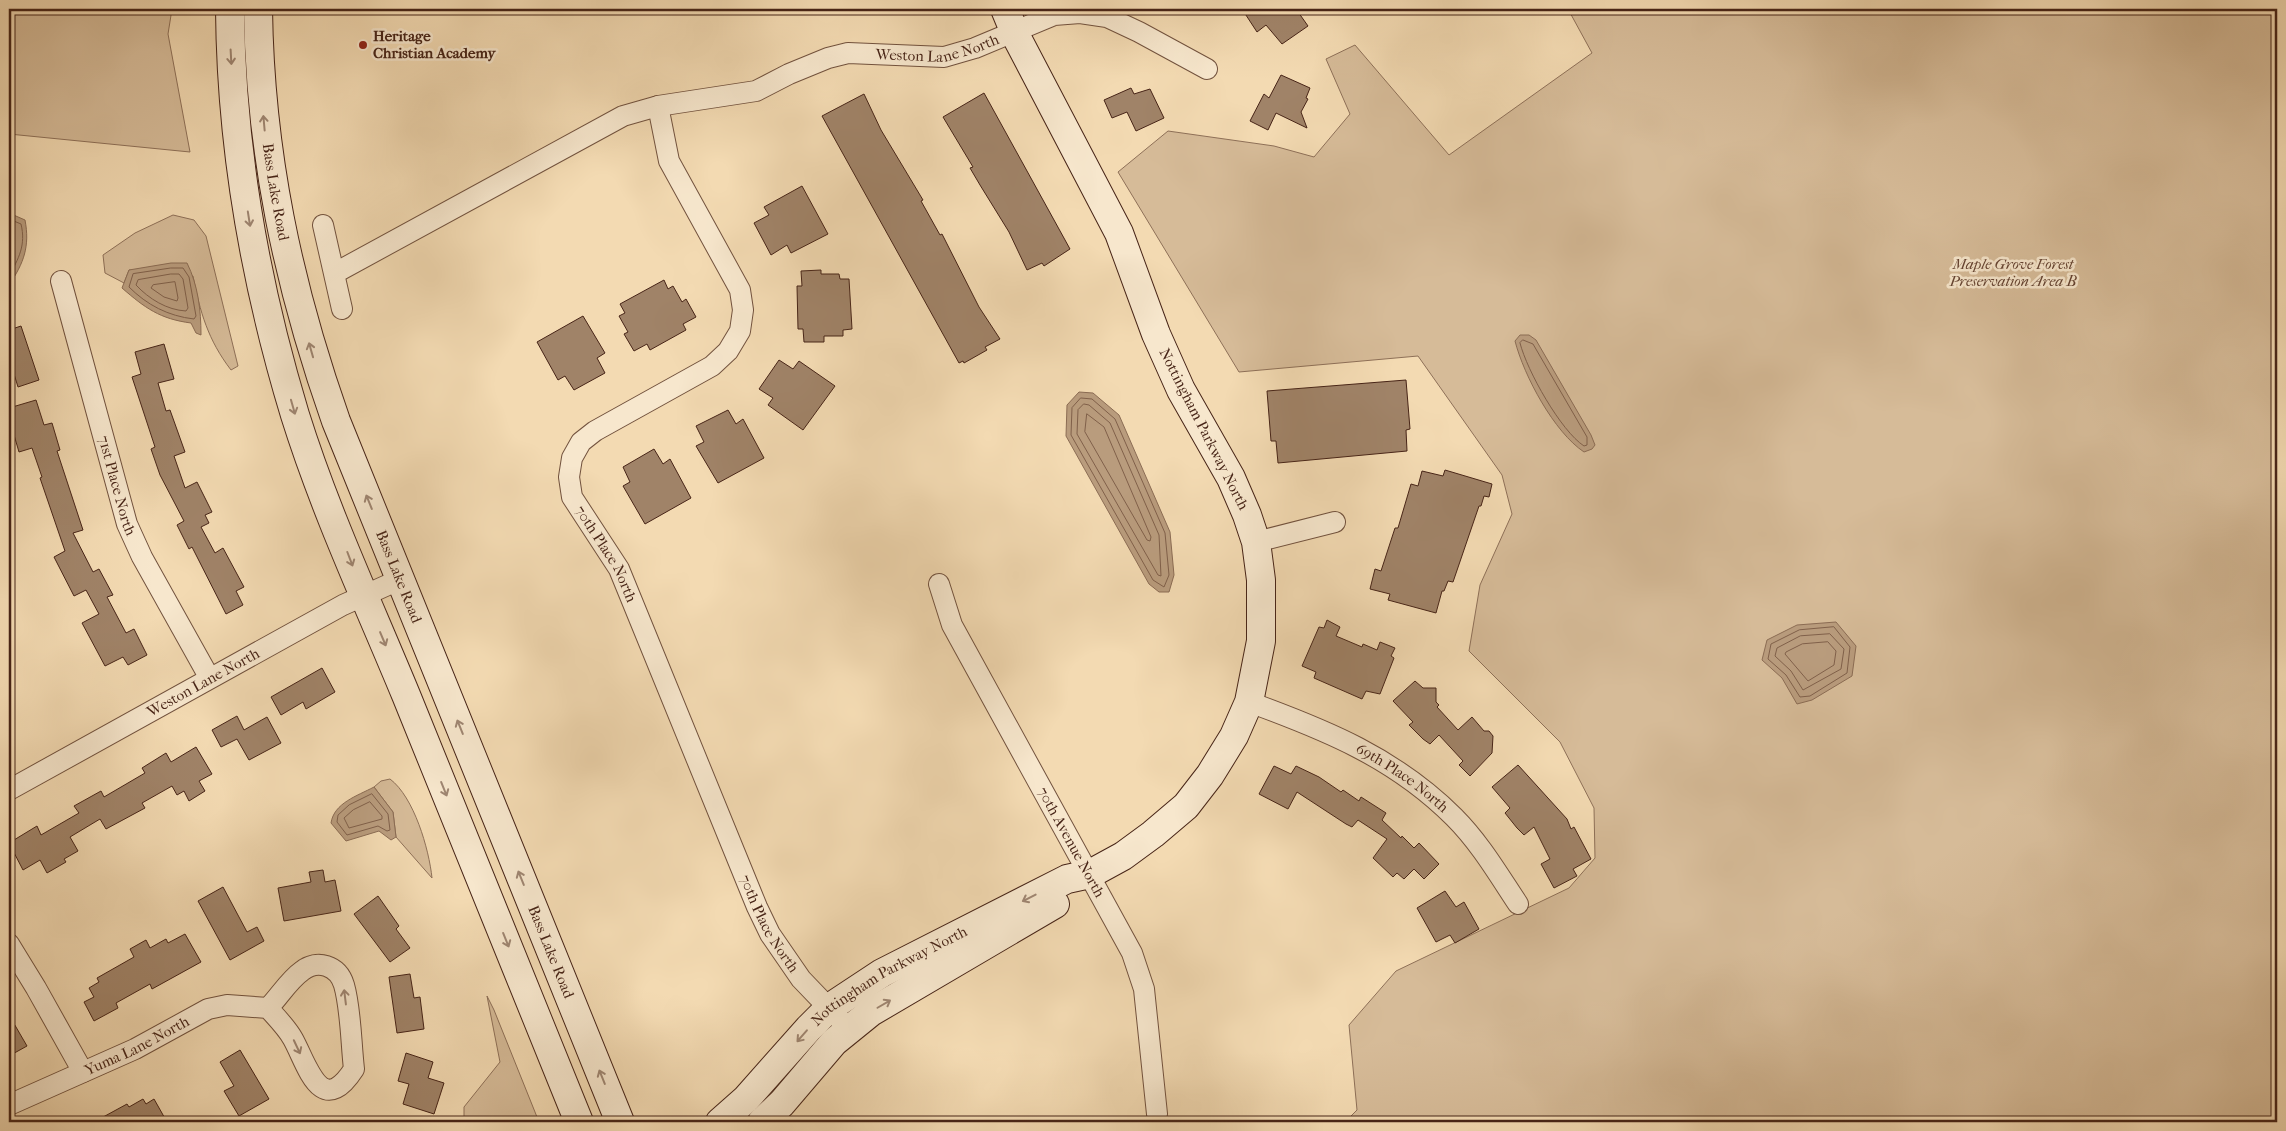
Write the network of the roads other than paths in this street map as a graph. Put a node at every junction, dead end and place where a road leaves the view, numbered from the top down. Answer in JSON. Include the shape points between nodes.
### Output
{"nodes":[{"id":1,"x":230,"y":9,"type":"edge"},
{"id":2,"x":258,"y":9,"type":"edge"},
{"id":3,"x":1010,"y":20,"type":"edge"},
{"id":4,"x":1206,"y":69,"type":"dead end"},
{"id":5,"x":658,"y":106,"type":"junction"},
{"id":6,"x":323,"y":225,"type":"dead end"},
{"id":7,"x":335,"y":273,"type":"junction"},
{"id":8,"x":61,"y":281,"type":"dead end"},
{"id":9,"x":342,"y":309,"type":"dead end"},
{"id":10,"x":1335,"y":522,"type":"dead end"},
{"id":11,"x":1256,"y":542,"type":"junction"},
{"id":12,"x":401,"y":579,"type":"junction"},
{"id":13,"x":939,"y":584,"type":"dead end"},
{"id":14,"x":364,"y":594,"type":"junction"},
{"id":15,"x":209,"y":677,"type":"junction"},
{"id":16,"x":1249,"y":702,"type":"junction"},
{"id":17,"x":9,"y":790,"type":"edge"},
{"id":18,"x":1090,"y":874,"type":"junction"},
{"id":19,"x":1518,"y":904,"type":"dead end"},
{"id":20,"x":9,"y":944,"type":"edge"},
{"id":21,"x":268,"y":1008,"type":"junction"},
{"id":22,"x":829,"y":1008,"type":"junction"},
{"id":23,"x":848,"y":1028,"type":"junction"},
{"id":24,"x":83,"y":1072,"type":"junction"},
{"id":25,"x":9,"y":1104,"type":"edge"},
{"id":26,"x":1157,"y":1114,"type":"dead end"},
{"id":27,"x":580,"y":1122,"type":"edge"},
{"id":28,"x":620,"y":1122,"type":"edge"},
{"id":29,"x":720,"y":1122,"type":"edge"},
{"id":30,"x":762,"y":1122,"type":"edge"}],
"edges":[{"from":1,"to":14,"type":"main road","name":"Bass Lake Road","one_way":true,"via":[[233,104],[266,315],[309,454]]},
{"from":12,"to":2,"type":"main road","name":"Bass Lake Road","one_way":true,"via":[[336,421],[295,293],[267,151]]},
{"from":3,"to":4,"type":"street","name":"Weston Lane North","via":[[1080,13],[1107,18]]},
{"from":3,"to":5,"type":"street","name":"Weston Lane North","via":[[975,48],[944,57],[848,54],[828,58],[756,91]]},
{"from":3,"to":11,"type":"main road","name":"Nottingham Parkway North","via":[[1119,233],[1156,334],[1181,390],[1231,478]]},
{"from":5,"to":7,"type":"street","name":"Weston Lane North","via":[[623,116]]},
{"from":5,"to":22,"type":"street","name":"70th Place North","via":[[669,161],[740,290],[743,310],[740,330],[728,351],[712,366],[603,426],[582,442],[572,458],[568,477],[572,497],[619,569],[770,934],[801,979]]},
{"from":6,"to":7,"type":"street"},
{"from":7,"to":9,"type":"street"},
{"from":8,"to":15,"type":"street","name":"71st Place North","via":[[127,524]]},
{"from":10,"to":11,"type":"street"},
{"from":11,"to":16,"type":"main road","name":"Nottingham Parkway North","via":[[1263,612]]},
{"from":12,"to":14,"type":"street","name":"Weston Lane North"},
{"from":28,"to":12,"type":"main road","name":"Bass Lake Road","one_way":true},
{"from":13,"to":18,"type":"street","name":"70th Avenue North","via":[[952,624]]},
{"from":14,"to":15,"type":"street","name":"Weston Lane North"},
{"from":14,"to":27,"type":"main road","name":"Bass Lake Road","one_way":true},
{"from":15,"to":17,"type":"street","name":"Weston Lane North"},
{"from":16,"to":18,"type":"main road","name":"Nottingham Parkway North","via":[[1224,752],[1186,806],[1123,856]]},
{"from":16,"to":19,"type":"street","name":"69th Place North","via":[[1332,733],[1378,758],[1419,787],[1454,817],[1486,854]]},
{"from":18,"to":22,"type":"main road","name":"Nottingham Parkway North","one_way":true,"via":[[1067,879],[890,969]]},
{"from":23,"to":18,"type":"main road","name":"Nottingham Parkway North","one_way":true,"via":[[1074,892]]},
{"from":18,"to":26,"type":"street","name":"70th Avenue North","via":[[1132,953],[1144,989]]},
{"from":20,"to":24,"type":"street"},
{"from":21,"to":21,"type":"street","one_way":true,"via":[[292,1037],[314,1082],[323,1088],[335,1089],[347,1080],[354,1069],[344,984],[336,971],[324,964],[314,964],[301,971]]},
{"from":21,"to":24,"type":"street","name":"Yuma Lane North","via":[[227,1005],[208,1009],[135,1049]]},
{"from":22,"to":23,"type":"street","name":"70th Place North"},
{"from":22,"to":29,"type":"main road","name":"Nottingham Parkway North","one_way":true,"via":[[746,1099]]},
{"from":23,"to":30,"type":"main road","name":"Nottingham Parkway North"},
{"from":24,"to":25,"type":"street","name":"Yuma Lane North"}]}
